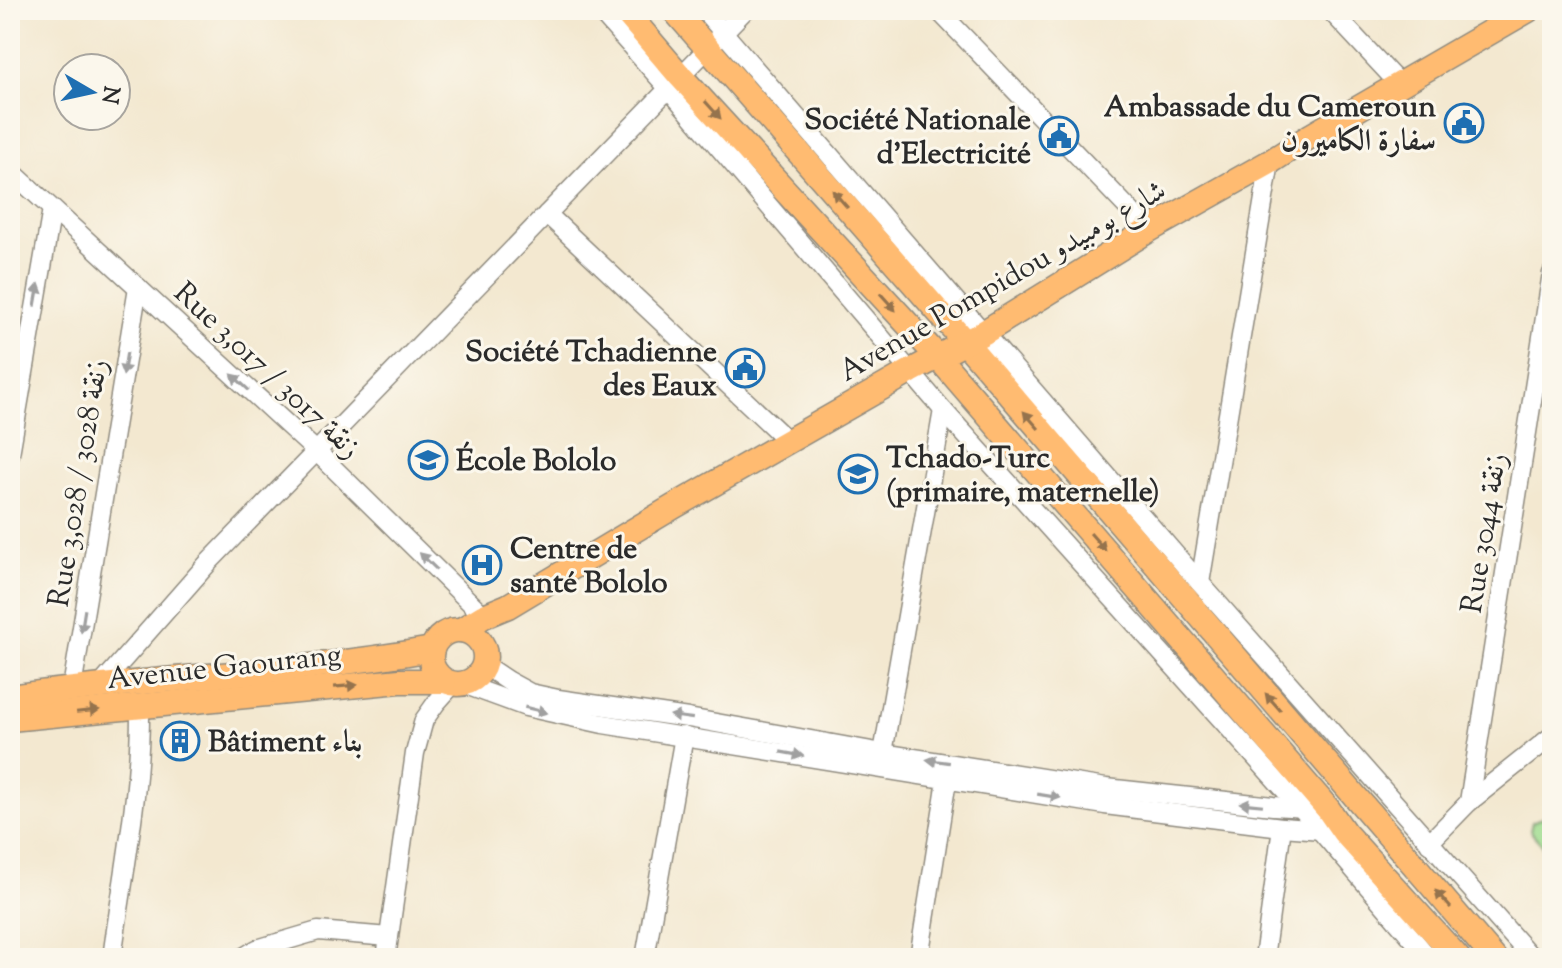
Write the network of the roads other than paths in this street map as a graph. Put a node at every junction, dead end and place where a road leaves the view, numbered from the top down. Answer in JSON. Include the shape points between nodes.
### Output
{"nodes":[{"id":1,"x":599,"y":10,"type":"edge"},
{"id":2,"x":624,"y":10,"type":"edge"},
{"id":3,"x":674,"y":10,"type":"edge"},
{"id":4,"x":704,"y":10,"type":"edge"},
{"id":5,"x":745,"y":10,"type":"edge"},
{"id":6,"x":938,"y":10,"type":"edge"},
{"id":7,"x":1330,"y":10,"type":"edge"},
{"id":8,"x":1528,"y":10,"type":"edge"},
{"id":9,"x":716,"y":41,"type":"junction"},
{"id":10,"x":675,"y":83,"type":"junction"},
{"id":11,"x":1400,"y":85,"type":"junction"},
{"id":12,"x":1270,"y":162,"type":"junction"},
{"id":13,"x":10,"y":170,"type":"edge"},
{"id":14,"x":52,"y":209,"type":"junction"},
{"id":15,"x":547,"y":214,"type":"junction"},
{"id":16,"x":1149,"y":230,"type":"junction"},
{"id":17,"x":1552,"y":273,"type":"edge"},
{"id":18,"x":138,"y":287,"type":"junction"},
{"id":19,"x":974,"y":338,"type":"junction"},
{"id":20,"x":937,"y":356,"type":"junction"},
{"id":21,"x":911,"y":371,"type":"junction"},
{"id":22,"x":943,"y":410,"type":"junction"},
{"id":23,"x":788,"y":441,"type":"junction"},
{"id":24,"x":317,"y":452,"type":"junction"},
{"id":25,"x":10,"y":453,"type":"edge"},
{"id":26,"x":1200,"y":583,"type":"junction"},
{"id":27,"x":508,"y":606,"type":"junction"},
{"id":28,"x":484,"y":616,"type":"junction"},
{"id":29,"x":461,"y":630,"type":"junction"},
{"id":30,"x":432,"y":649,"type":"junction"},
{"id":31,"x":483,"y":655,"type":"junction"},
{"id":32,"x":453,"y":683,"type":"junction"},
{"id":33,"x":100,"y":686,"type":"junction"},
{"id":34,"x":72,"y":688,"type":"junction"},
{"id":35,"x":10,"y":697,"type":"edge"},
{"id":36,"x":140,"y":706,"type":"junction"},
{"id":37,"x":10,"y":719,"type":"edge"},
{"id":38,"x":684,"y":736,"type":"junction"},
{"id":39,"x":1552,"y":736,"type":"edge"},
{"id":40,"x":883,"y":753,"type":"junction"},
{"id":41,"x":947,"y":780,"type":"junction"},
{"id":42,"x":1469,"y":802,"type":"junction"},
{"id":43,"x":1301,"y":808,"type":"junction"},
{"id":44,"x":1323,"y":819,"type":"junction"},
{"id":45,"x":1282,"y":827,"type":"junction"},
{"id":46,"x":1429,"y":843,"type":"junction"},
{"id":47,"x":389,"y":937,"type":"junction"},
{"id":48,"x":112,"y":958,"type":"edge"},
{"id":49,"x":242,"y":958,"type":"edge"},
{"id":50,"x":386,"y":958,"type":"edge"},
{"id":51,"x":645,"y":958,"type":"edge"},
{"id":52,"x":919,"y":958,"type":"edge"},
{"id":53,"x":1264,"y":958,"type":"edge"},
{"id":54,"x":1429,"y":958,"type":"edge"},
{"id":55,"x":1458,"y":958,"type":"edge"},
{"id":56,"x":1494,"y":958,"type":"edge"},
{"id":57,"x":1532,"y":958,"type":"edge"}],
"edges":[{"from":1,"to":10,"type":"street"},
{"from":2,"to":10,"type":"main road"},
{"from":3,"to":9,"type":"main road"},
{"from":4,"to":9,"type":"street"},
{"from":5,"to":9,"type":"street"},
{"from":6,"to":16,"type":"street"},
{"from":7,"to":11,"type":"street"},
{"from":8,"to":11,"type":"main road","name":"Avenue Pompidou شارع بومبيدو"},
{"from":9,"to":10,"type":"street"},
{"from":9,"to":19,"type":"main road"},
{"from":10,"to":15,"type":"street"},
{"from":10,"to":20,"type":"main road","one_way":true},
{"from":10,"to":21,"type":"street"},
{"from":11,"to":12,"type":"main road","name":"Avenue Pompidou شارع بومبيدو"},
{"from":12,"to":16,"type":"main road","name":"Avenue Pompidou شارع بومبيدو"},
{"from":12,"to":26,"type":"street"},
{"from":13,"to":14,"type":"street","name":"Rue 3,017 / زنقة 3017"},
{"from":14,"to":18,"type":"street","name":"Rue 3,017 / زنقة 3017"},
{"from":25,"to":14,"type":"street","one_way":true},
{"from":15,"to":23,"type":"street"},
{"from":15,"to":24,"type":"street"},
{"from":16,"to":19,"type":"main road","name":"Avenue Pompidou شارع بومبيدو"},
{"from":17,"to":42,"type":"street","name":"Rue 3044 زنقة"},
{"from":24,"to":18,"type":"street","name":"Rue 3,017 / زنقة 3017","one_way":true},
{"from":18,"to":34,"type":"street","name":"Rue 3,028 / زنقة 3028","one_way":true},
{"from":19,"to":20,"type":"main road","name":"Avenue Pompidou شارع بومبيدو"},
{"from":19,"to":26,"type":"street"},
{"from":56,"to":19,"type":"main road","one_way":true},
{"from":20,"to":21,"type":"main road","name":"Avenue Pompidou شارع بومبيدو"},
{"from":20,"to":44,"type":"main road","one_way":true},
{"from":21,"to":22,"type":"street"},
{"from":21,"to":23,"type":"main road","name":"Avenue Pompidou شارع بومبيدو"},
{"from":22,"to":40,"type":"street"},
{"from":22,"to":43,"type":"street"},
{"from":23,"to":27,"type":"main road","name":"Avenue Pompidou شارع بومبيدو"},
{"from":28,"to":24,"type":"street","name":"Rue 3,017 / زنقة 3017","one_way":true},
{"from":24,"to":33,"type":"street","via":[[208,563]]},
{"from":26,"to":46,"type":"street"},
{"from":27,"to":28,"type":"main road","name":"Avenue Pompidou شارع بومبيدو"},
{"from":27,"to":31,"type":"main road"},
{"from":28,"to":29,"type":"main road","name":"Avenue Pompidou شارع بومبيدو"},
{"from":29,"to":30,"type":"main road","via":[[442,634]]},
{"from":29,"to":31,"type":"main road","via":[[477,638]]},
{"from":30,"to":32,"type":"main road","via":[[432,667]]},
{"from":30,"to":33,"type":"main road","name":"Avenue Gaourang"},
{"from":31,"to":32,"type":"main road","via":[[479,674]]},
{"from":40,"to":31,"type":"street","one_way":true,"via":[[530,693],[508,681]]},
{"from":36,"to":32,"type":"main road","name":"Avenue Gaourang","one_way":true,"via":[[400,681]]},
{"from":32,"to":38,"type":"street","one_way":true,"via":[[553,714]]},
{"from":32,"to":47,"type":"street","via":[[424,720],[415,753]]},
{"from":33,"to":34,"type":"main road","name":"Avenue Gaourang"},
{"from":34,"to":35,"type":"main road","name":"Avenue Gaourang"},
{"from":37,"to":36,"type":"main road","name":"Avenue Gaourang","one_way":true},
{"from":36,"to":48,"type":"street","via":[[137,774]]},
{"from":38,"to":41,"type":"street","one_way":true},
{"from":38,"to":51,"type":"street"},
{"from":39,"to":42,"type":"street"},
{"from":43,"to":40,"type":"street","one_way":true,"via":[[1106,788]]},
{"from":41,"to":45,"type":"street","one_way":true},
{"from":41,"to":52,"type":"street"},
{"from":42,"to":46,"type":"street"},
{"from":43,"to":44,"type":"street"},
{"from":44,"to":45,"type":"street"},
{"from":44,"to":54,"type":"street"},
{"from":44,"to":55,"type":"main road","via":[[1344,832]]},
{"from":45,"to":53,"type":"street"},
{"from":46,"to":57,"type":"street"},
{"from":47,"to":49,"type":"street","via":[[318,931]]},
{"from":47,"to":50,"type":"street"}]}
